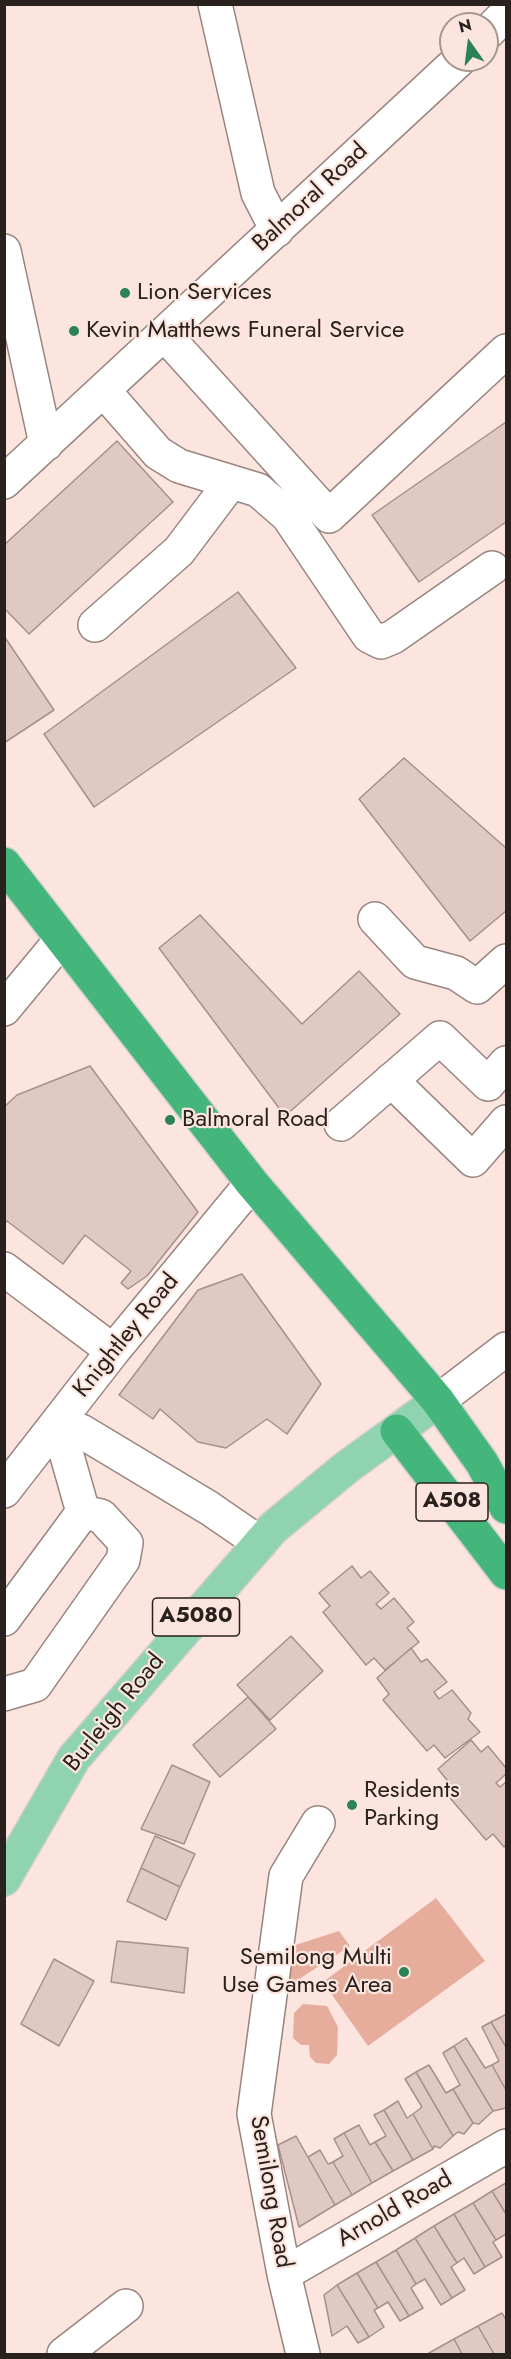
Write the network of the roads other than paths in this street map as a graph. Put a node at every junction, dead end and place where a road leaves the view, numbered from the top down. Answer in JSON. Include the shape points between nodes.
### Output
{"nodes":[{"id":1,"x":215,"y":4,"type":"edge"},
{"id":2,"x":446,"y":72,"type":"edge"},
{"id":3,"x":277,"y":230,"type":"junction"},
{"id":4,"x":4,"y":251,"type":"edge"},
{"id":5,"x":165,"y":334,"type":"junction"},
{"id":6,"x":507,"y":351,"type":"edge"},
{"id":7,"x":104,"y":391,"type":"junction"},
{"id":8,"x":46,"y":444,"type":"junction"},
{"id":9,"x":4,"y":482,"type":"edge"},
{"id":10,"x":231,"y":482,"type":"junction"},
{"id":11,"x":492,"y":568,"type":"dead end"},
{"id":12,"x":95,"y":625,"type":"dead end"},
{"id":13,"x":4,"y":864,"type":"edge"},
{"id":14,"x":375,"y":919,"type":"dead end"},
{"id":15,"x":62,"y":939,"type":"junction"},
{"id":16,"x":507,"y":961,"type":"edge"},
{"id":17,"x":4,"y":1009,"type":"edge"},
{"id":18,"x":391,"y":1080,"type":"junction"},
{"id":19,"x":500,"y":1083,"type":"edge"},
{"id":20,"x":507,"y":1122,"type":"edge"},
{"id":21,"x":341,"y":1124,"type":"dead end"},
{"id":22,"x":252,"y":1183,"type":"junction"},
{"id":23,"x":4,"y":1269,"type":"edge"},
{"id":24,"x":507,"y":1349,"type":"edge"},
{"id":25,"x":113,"y":1351,"type":"junction"},
{"id":26,"x":438,"y":1401,"type":"junction"},
{"id":27,"x":58,"y":1424,"type":"junction"},
{"id":28,"x":398,"y":1431,"type":"junction"},
{"id":29,"x":4,"y":1491,"type":"edge"},
{"id":30,"x":507,"y":1507,"type":"edge"},
{"id":31,"x":83,"y":1512,"type":"junction"},
{"id":32,"x":260,"y":1543,"type":"junction"},
{"id":33,"x":507,"y":1573,"type":"edge"},
{"id":34,"x":4,"y":1619,"type":"edge"},
{"id":35,"x":4,"y":1694,"type":"edge"},
{"id":36,"x":318,"y":1823,"type":"dead end"},
{"id":37,"x":4,"y":1879,"type":"edge"},
{"id":38,"x":507,"y":2146,"type":"edge"},
{"id":39,"x":284,"y":2274,"type":"junction"},
{"id":40,"x":126,"y":2306,"type":"dead end"},
{"id":41,"x":64,"y":2355,"type":"edge"},
{"id":42,"x":303,"y":2355,"type":"edge"}],
"edges":[{"from":1,"to":3,"type":"street","via":[[258,193]]},
{"from":2,"to":3,"type":"street","name":"Balmoral Road"},
{"from":3,"to":5,"type":"street","name":"Balmoral Road"},
{"from":4,"to":8,"type":"street"},
{"from":5,"to":6,"type":"street","via":[[329,516]]},
{"from":5,"to":7,"type":"street","name":"Balmoral Road"},
{"from":7,"to":8,"type":"street","name":"Balmoral Road"},
{"from":7,"to":10,"type":"street","via":[[159,453],[179,466]]},
{"from":8,"to":9,"type":"street","name":"Balmoral Road"},
{"from":10,"to":11,"type":"street","via":[[258,490],[288,516],[369,636],[381,642]]},
{"from":10,"to":12,"type":"street","via":[[179,551]]},
{"from":13,"to":15,"type":"highway","number":"A508"},
{"from":14,"to":16,"type":"street","via":[[415,962],[456,973],[477,987]]},
{"from":15,"to":17,"type":"street"},
{"from":15,"to":22,"type":"highway","number":"A508"},
{"from":18,"to":19,"type":"street","via":[[440,1038]]},
{"from":18,"to":20,"type":"street","via":[[473,1160]]},
{"from":18,"to":21,"type":"street"},
{"from":22,"to":25,"type":"street","name":"Knightley Road"},
{"from":22,"to":26,"type":"highway","number":"A508"},
{"from":23,"to":25,"type":"street"},
{"from":24,"to":26,"type":"street"},
{"from":25,"to":27,"type":"street","name":"Knightley Road"},
{"from":26,"to":28,"type":"main road","name":"Burleigh Road","number":"A5080"},
{"from":26,"to":30,"type":"highway","number":"A508","via":[[482,1463]]},
{"from":27,"to":29,"type":"street","name":"Knightley Road"},
{"from":27,"to":31,"type":"street"},
{"from":27,"to":32,"type":"street","via":[[81,1431]]},
{"from":28,"to":32,"type":"main road","name":"Burleigh Road","number":"A5080","via":[[347,1467]]},
{"from":28,"to":33,"type":"highway","number":"A508"},
{"from":31,"to":34,"type":"street"},
{"from":31,"to":35,"type":"street","via":[[101,1516],[126,1543],[123,1560],[35,1684]]},
{"from":32,"to":37,"type":"main road","name":"Burleigh Road","number":"A5080","via":[[74,1758]]},
{"from":36,"to":39,"type":"street","name":"Semilong Road","via":[[286,1876],[254,2114]]},
{"from":38,"to":39,"type":"street","name":"Arnold Road"},
{"from":39,"to":42,"type":"street","name":"Semilong Road"},
{"from":40,"to":41,"type":"street"}]}
